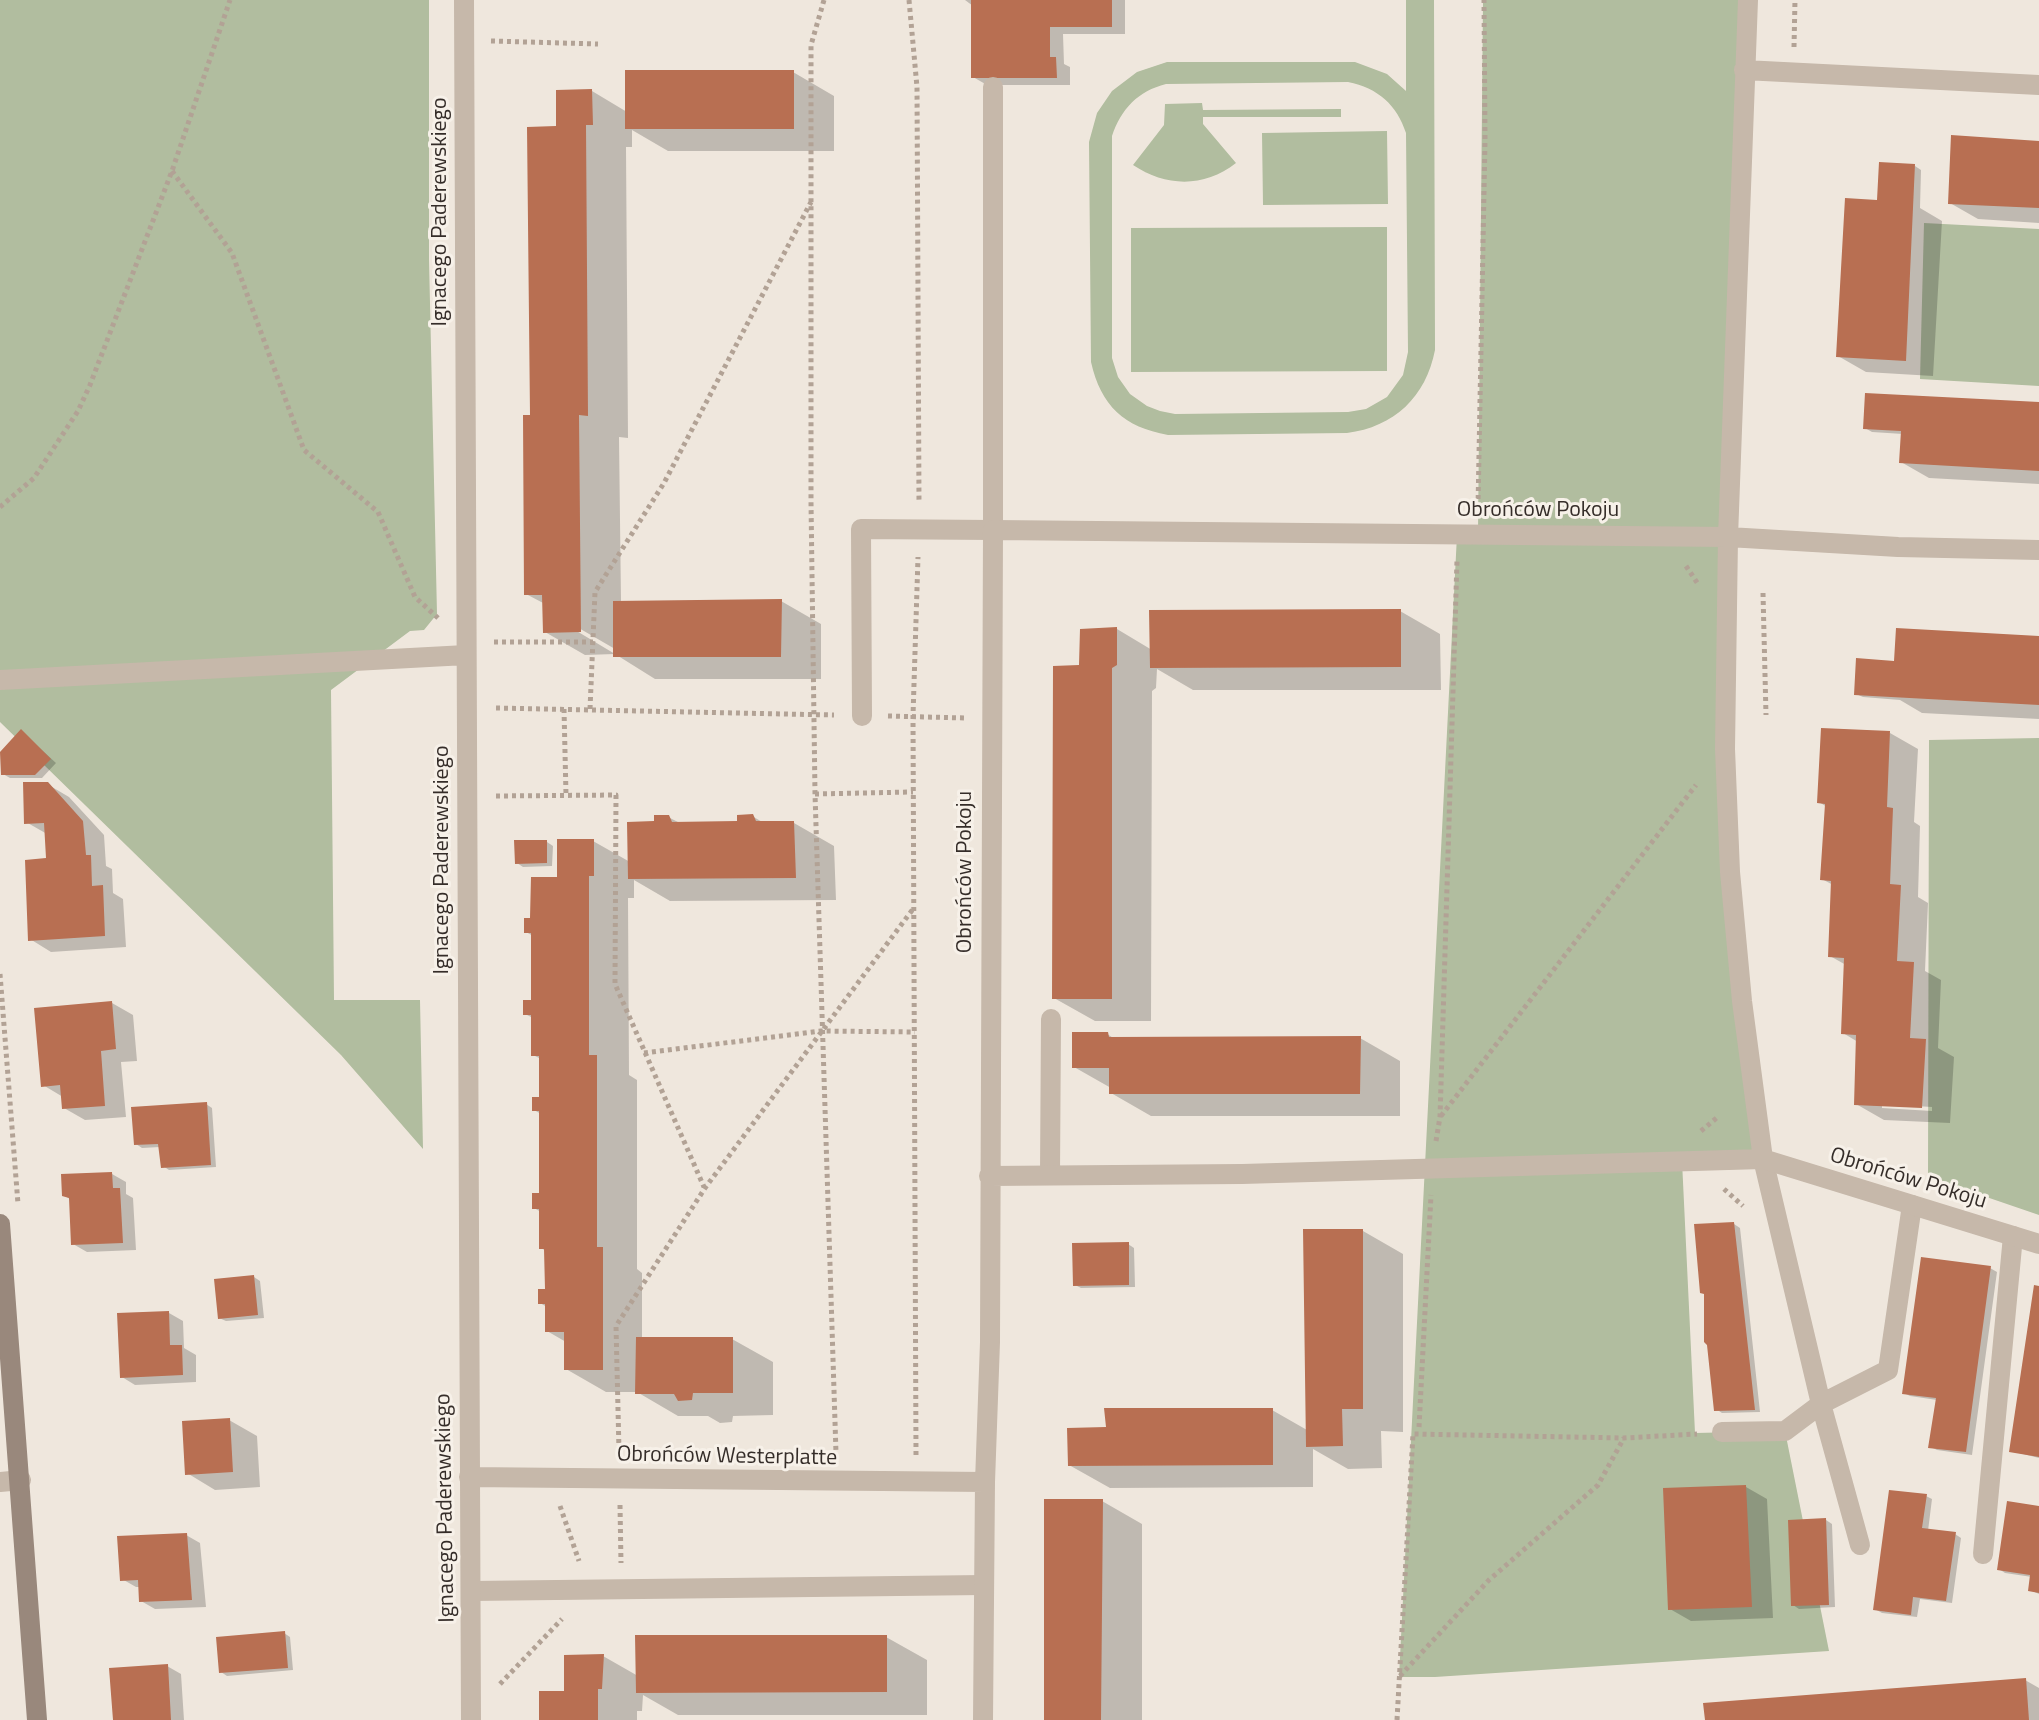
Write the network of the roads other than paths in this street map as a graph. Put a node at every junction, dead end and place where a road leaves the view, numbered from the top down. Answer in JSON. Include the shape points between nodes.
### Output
{"nodes":[{"id":1,"x":464,"y":0,"type":"edge"},
{"id":2,"x":1748,"y":0,"type":"edge"},
{"id":3,"x":1744,"y":70,"type":"junction"},
{"id":4,"x":2039,"y":85,"type":"edge"},
{"id":5,"x":993,"y":87,"type":"dead end"},
{"id":6,"x":993,"y":530,"type":"junction"},
{"id":7,"x":1728,"y":537,"type":"junction"},
{"id":8,"x":2039,"y":550,"type":"edge"},
{"id":9,"x":466,"y":655,"type":"junction"},
{"id":10,"x":0,"y":680,"type":"edge"},
{"id":11,"x":862,"y":716,"type":"road end"},
{"id":12,"x":1051,"y":1019,"type":"dead end"},
{"id":13,"x":1763,"y":1159,"type":"junction"},
{"id":14,"x":1050,"y":1175,"type":"junction"},
{"id":15,"x":989,"y":1176,"type":"junction"},
{"id":16,"x":1912,"y":1205,"type":"junction"},
{"id":17,"x":0,"y":1224,"type":"edge"},
{"id":18,"x":2013,"y":1236,"type":"junction"},
{"id":19,"x":2039,"y":1244,"type":"edge"},
{"id":20,"x":1821,"y":1404,"type":"junction"},
{"id":21,"x":1722,"y":1432,"type":"road end"},
{"id":22,"x":469,"y":1477,"type":"junction"},
{"id":23,"x":10,"y":1481,"type":"edge"},
{"id":24,"x":985,"y":1482,"type":"junction"},
{"id":25,"x":1860,"y":1545,"type":"dead end"},
{"id":26,"x":1983,"y":1554,"type":"dead end"},
{"id":27,"x":984,"y":1585,"type":"junction"},
{"id":28,"x":471,"y":1591,"type":"junction"},
{"id":29,"x":37,"y":1720,"type":"edge"},
{"id":30,"x":471,"y":1720,"type":"edge"},
{"id":31,"x":983,"y":1720,"type":"edge"}],
"edges":[{"from":1,"to":9,"type":"street","name":"Ignacego Paderewskiego"},
{"from":2,"to":3,"type":"street"},
{"from":3,"to":4,"type":"street"},
{"from":3,"to":7,"type":"street"},
{"from":5,"to":6,"type":"street"},
{"from":6,"to":7,"type":"street","name":"Obrońców Pokoju"},
{"from":6,"to":11,"type":"street","via":[[861,529]]},
{"from":6,"to":15,"type":"street","name":"Obrońców Pokoju"},
{"from":7,"to":8,"type":"street","name":"Obrońców Pokoju"},
{"from":7,"to":13,"type":"street","via":[[1725,749],[1730,872]]},
{"from":9,"to":10,"type":"street"},
{"from":9,"to":22,"type":"street","name":"Ignacego Paderewskiego"},
{"from":12,"to":14,"type":"street"},
{"from":13,"to":14,"type":"street","name":"Obrońców Pokoju"},
{"from":13,"to":16,"type":"street","name":"Obrońców Pokoju"},
{"from":13,"to":20,"type":"street"},
{"from":14,"to":15,"type":"street","name":"Obrońców Pokoju"},
{"from":15,"to":24,"type":"street"},
{"from":16,"to":18,"type":"street","name":"Obrońców Pokoju"},
{"from":16,"to":20,"type":"street","via":[[1888,1370]]},
{"from":17,"to":23,"type":"street"},
{"from":18,"to":19,"type":"street","name":"Obrońców Pokoju"},
{"from":18,"to":26,"type":"street"},
{"from":20,"to":21,"type":"street","via":[[1785,1431]]},
{"from":20,"to":25,"type":"street"},
{"from":22,"to":24,"type":"street","name":"Obrońców Westerplatte"},
{"from":22,"to":28,"type":"street","name":"Ignacego Paderewskiego"},
{"from":23,"to":29,"type":"street"},
{"from":24,"to":27,"type":"street"},
{"from":27,"to":28,"type":"street"},
{"from":27,"to":31,"type":"street"},
{"from":28,"to":30,"type":"street","name":"Ignacego Paderewskiego"}]}
